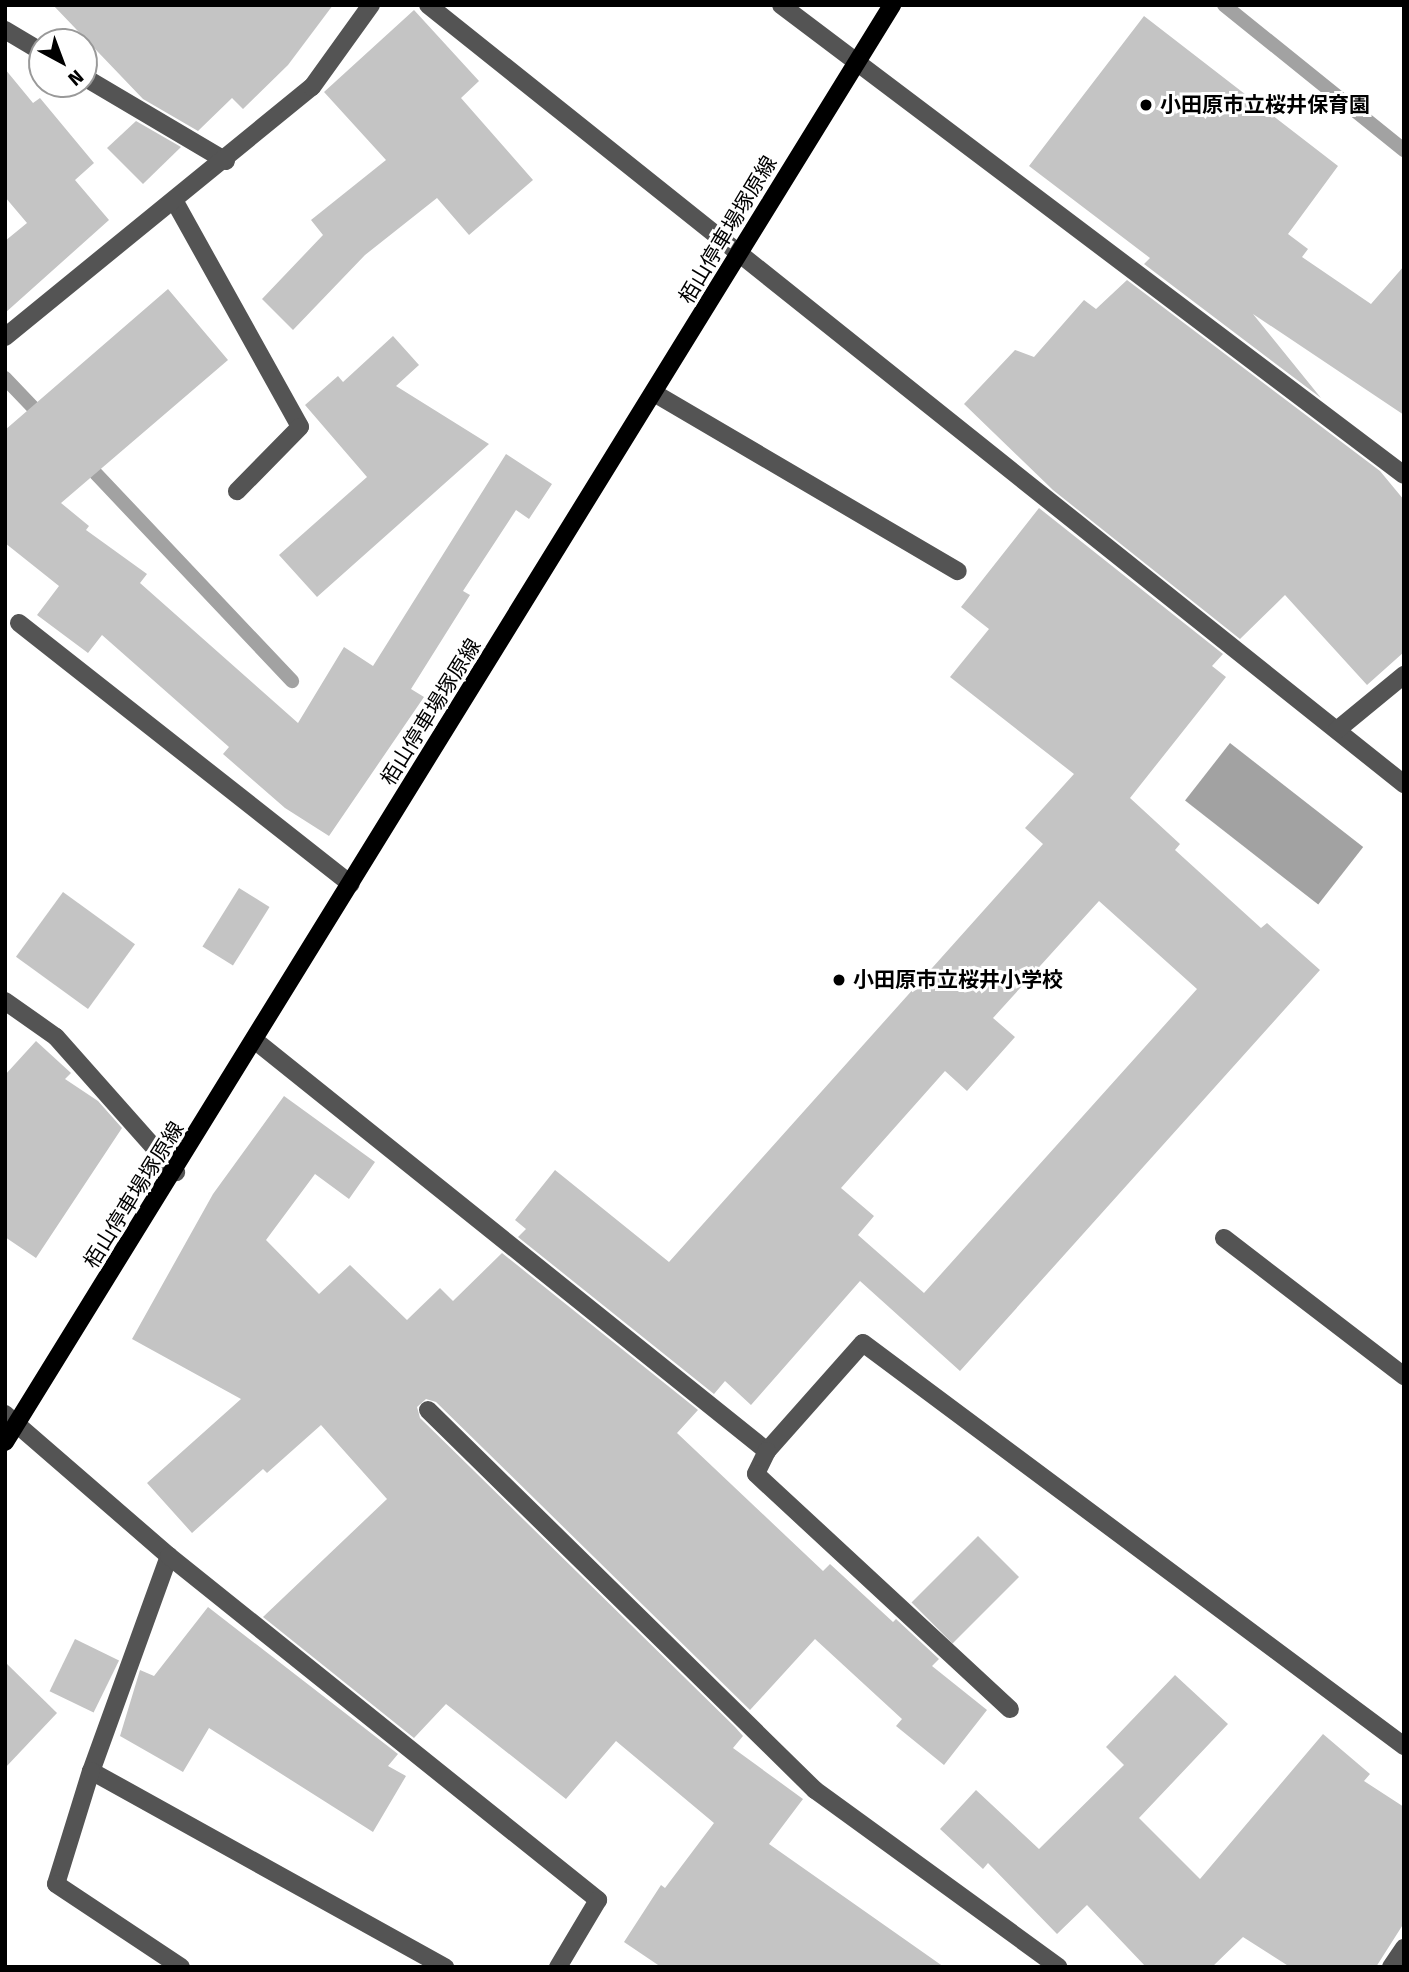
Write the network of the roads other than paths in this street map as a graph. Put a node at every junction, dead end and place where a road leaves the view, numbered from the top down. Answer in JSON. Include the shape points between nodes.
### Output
{"nodes":[{"id":1,"x":370,"y":5,"type":"edge"},
{"id":2,"x":428,"y":5,"type":"edge"},
{"id":3,"x":781,"y":5,"type":"edge"},
{"id":4,"x":892,"y":5,"type":"edge"},
{"id":5,"x":5,"y":30,"type":"edge"},
{"id":6,"x":28,"y":44,"type":"edge"},
{"id":7,"x":856,"y":64,"type":"junction"},
{"id":8,"x":98,"y":85,"type":"edge"},
{"id":9,"x":226,"y":161,"type":"junction"},
{"id":10,"x":175,"y":202,"type":"junction"},
{"id":11,"x":739,"y":256,"type":"junction"},
{"id":12,"x":5,"y":337,"type":"edge"},
{"id":13,"x":654,"y":393,"type":"junction"},
{"id":14,"x":1404,"y":475,"type":"edge"},
{"id":15,"x":237,"y":491,"type":"dead end"},
{"id":16,"x":958,"y":571,"type":"dead end"},
{"id":17,"x":19,"y":624,"type":"dead end"},
{"id":18,"x":1404,"y":675,"type":"edge"},
{"id":19,"x":1337,"y":730,"type":"junction"},
{"id":20,"x":1404,"y":784,"type":"edge"},
{"id":21,"x":351,"y":884,"type":"junction"},
{"id":22,"x":5,"y":1001,"type":"edge"},
{"id":23,"x":257,"y":1042,"type":"junction"},
{"id":24,"x":176,"y":1172,"type":"junction"},
{"id":25,"x":1224,"y":1238,"type":"dead end"},
{"id":26,"x":1404,"y":1376,"type":"edge"},
{"id":27,"x":428,"y":1410,"type":"dead end"},
{"id":28,"x":11,"y":1419,"type":"edge"},
{"id":29,"x":5,"y":1442,"type":"edge"},
{"id":30,"x":767,"y":1451,"type":"junction"},
{"id":31,"x":169,"y":1556,"type":"junction"},
{"id":32,"x":1010,"y":1709,"type":"dead end"},
{"id":33,"x":1404,"y":1746,"type":"edge"},
{"id":34,"x":91,"y":1771,"type":"junction"},
{"id":35,"x":1404,"y":1948,"type":"edge"},
{"id":36,"x":181,"y":1967,"type":"edge"},
{"id":37,"x":445,"y":1967,"type":"edge"},
{"id":38,"x":558,"y":1967,"type":"edge"},
{"id":39,"x":1059,"y":1967,"type":"edge"},
{"id":40,"x":1391,"y":1967,"type":"edge"}],
"edges":[{"from":1,"to":9,"type":"street","via":[[312,87]]},
{"from":2,"to":11,"type":"street"},
{"from":3,"to":7,"type":"street"},
{"from":4,"to":7,"type":"main road","name":"栢山停車場塚原線"},
{"from":5,"to":6,"type":"street"},
{"from":7,"to":11,"type":"main road","name":"栢山停車場塚原線"},
{"from":7,"to":14,"type":"street"},
{"from":8,"to":9,"type":"street"},
{"from":9,"to":10,"type":"street"},
{"from":10,"to":12,"type":"street"},
{"from":10,"to":15,"type":"street","via":[[300,427]]},
{"from":11,"to":13,"type":"main road","name":"栢山停車場塚原線"},
{"from":11,"to":19,"type":"street"},
{"from":13,"to":16,"type":"street"},
{"from":13,"to":21,"type":"main road","name":"栢山停車場塚原線"},
{"from":17,"to":21,"type":"street"},
{"from":18,"to":19,"type":"street"},
{"from":19,"to":20,"type":"street"},
{"from":21,"to":23,"type":"main road","name":"栢山停車場塚原線"},
{"from":22,"to":24,"type":"street","via":[[56,1037]]},
{"from":23,"to":24,"type":"main road","name":"栢山停車場塚原線"},
{"from":23,"to":30,"type":"street"},
{"from":24,"to":28,"type":"main road","name":"栢山停車場塚原線"},
{"from":25,"to":26,"type":"street"},
{"from":27,"to":39,"type":"street","via":[[815,1790]]},
{"from":28,"to":29,"type":"main road","name":"栢山停車場塚原線"},
{"from":28,"to":31,"type":"street"},
{"from":30,"to":32,"type":"street","via":[[756,1474]]},
{"from":30,"to":33,"type":"street","via":[[863,1343]]},
{"from":31,"to":34,"type":"street"},
{"from":31,"to":38,"type":"street","via":[[598,1900]]},
{"from":34,"to":36,"type":"street","via":[[56,1884]]},
{"from":34,"to":37,"type":"street"},
{"from":35,"to":40,"type":"street"}]}
